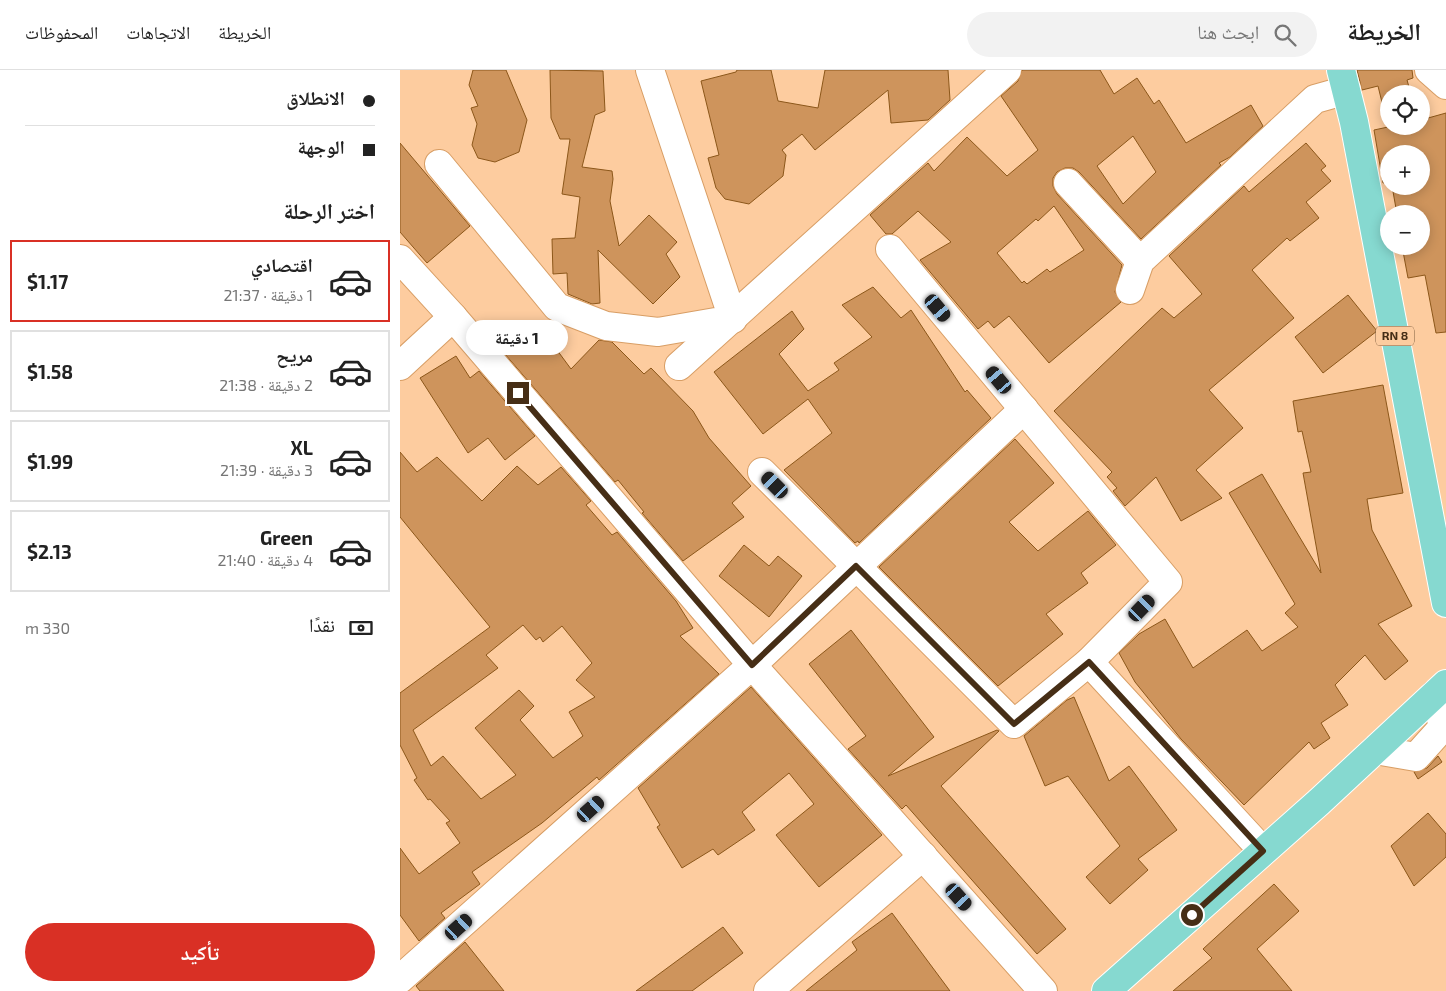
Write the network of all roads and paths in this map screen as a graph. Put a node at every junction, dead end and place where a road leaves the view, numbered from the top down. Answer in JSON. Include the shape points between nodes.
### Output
{"nodes":[{"id":1,"x":650,"y":70,"type":"edge"},
{"id":2,"x":1007,"y":70,"type":"edge"},
{"id":3,"x":1429,"y":70,"type":"edge"},
{"id":4,"x":1344,"y":80,"type":"edge"},
{"id":5,"x":1446,"y":85,"type":"edge"},
{"id":6,"x":439,"y":164,"type":"dead end"},
{"id":7,"x":1068,"y":183,"type":"dead end"},
{"id":8,"x":890,"y":249,"type":"dead end"},
{"id":9,"x":400,"y":260,"type":"edge"},
{"id":10,"x":1140,"y":261,"type":"junction"},
{"id":11,"x":1130,"y":290,"type":"dead end"},
{"id":12,"x":453,"y":317,"type":"junction"},
{"id":13,"x":733,"y":320,"type":"junction"},
{"id":14,"x":400,"y":366,"type":"edge"},
{"id":15,"x":679,"y":366,"type":"dead end"},
{"id":16,"x":1024,"y":409,"type":"junction"},
{"id":17,"x":762,"y":472,"type":"dead end"},
{"id":18,"x":856,"y":566,"type":"junction"},
{"id":19,"x":1446,"y":603,"type":"edge"},
{"id":20,"x":1089,"y":662,"type":"junction"},
{"id":21,"x":752,"y":665,"type":"junction"},
{"id":22,"x":1440,"y":689,"type":"edge"},
{"id":23,"x":1263,"y":851,"type":"junction"},
{"id":24,"x":923,"y":856,"type":"junction"},
{"id":25,"x":400,"y":979,"type":"edge"},
{"id":26,"x":768,"y":991,"type":"edge"},
{"id":27,"x":1043,"y":991,"type":"edge"},
{"id":28,"x":1106,"y":991,"type":"edge"}],
"edges":[{"from":1,"to":13,"type":"street"},
{"from":2,"to":13,"type":"street"},
{"from":3,"to":5,"type":"street"},
{"from":4,"to":10,"type":"street","via":[[1314,99]]},
{"from":4,"to":19,"type":"main road","number":"RN 8"},
{"from":6,"to":13,"type":"street","via":[[557,307],[606,326],[658,332]]},
{"from":7,"to":10,"type":"street"},
{"from":8,"to":16,"type":"street"},
{"from":9,"to":12,"type":"street"},
{"from":10,"to":11,"type":"street"},
{"from":12,"to":14,"type":"street"},
{"from":12,"to":21,"type":"street"},
{"from":13,"to":15,"type":"street"},
{"from":16,"to":18,"type":"street"},
{"from":16,"to":20,"type":"street","via":[[1168,582]]},
{"from":17,"to":18,"type":"street"},
{"from":18,"to":20,"type":"street","via":[[1014,724]]},
{"from":18,"to":21,"type":"street"},
{"from":20,"to":23,"type":"street"},
{"from":21,"to":24,"type":"street"},
{"from":21,"to":25,"type":"street"},
{"from":22,"to":23,"type":"main road"},
{"from":23,"to":28,"type":"main road"},
{"from":24,"to":26,"type":"street"},
{"from":24,"to":27,"type":"street"}]}
